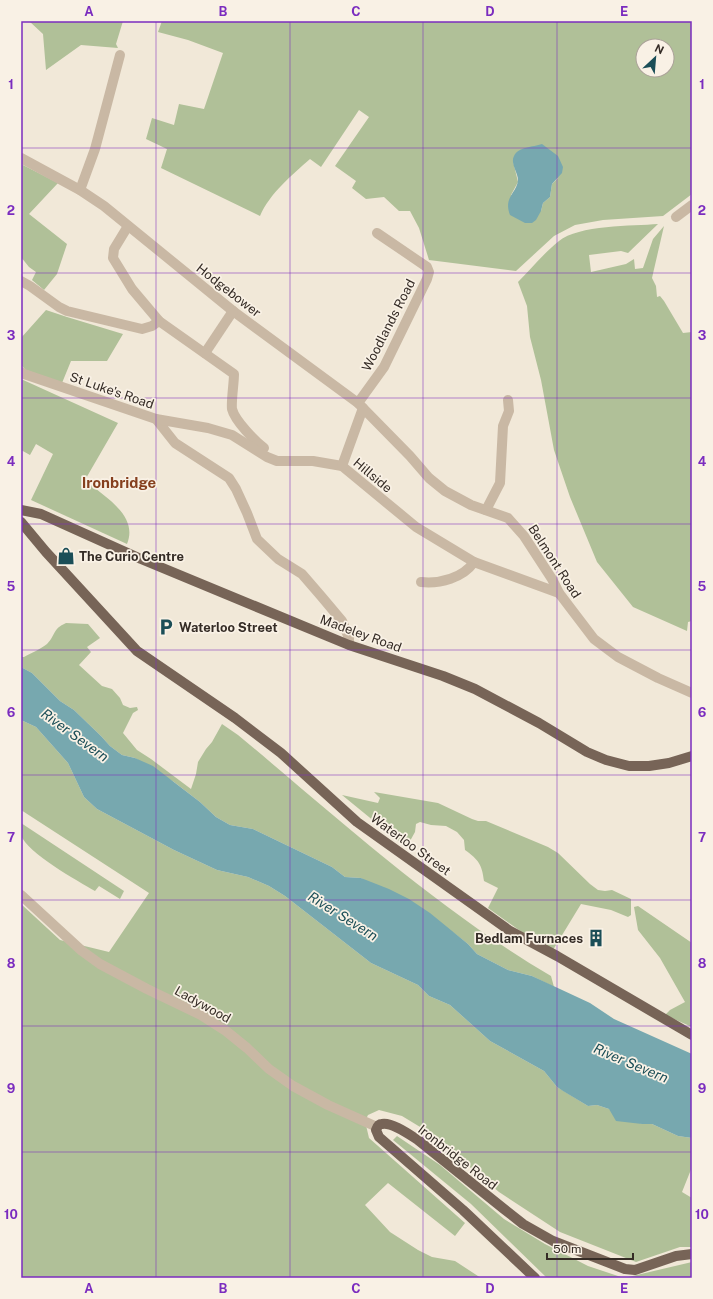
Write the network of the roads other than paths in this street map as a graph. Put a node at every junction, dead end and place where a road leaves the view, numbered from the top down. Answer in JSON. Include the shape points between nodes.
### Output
{"nodes":[{"id":1,"x":120,"y":55,"type":"dead end"},
{"id":2,"x":21,"y":158,"type":"edge"},
{"id":3,"x":80,"y":190,"type":"junction"},
{"id":4,"x":692,"y":205,"type":"edge"},
{"id":5,"x":676,"y":216,"type":"dead end"},
{"id":6,"x":128,"y":226,"type":"junction"},
{"id":7,"x":377,"y":233,"type":"dead end"},
{"id":8,"x":21,"y":281,"type":"edge"},
{"id":9,"x":233,"y":310,"type":"junction"},
{"id":10,"x":159,"y":321,"type":"junction"},
{"id":11,"x":205,"y":353,"type":"junction"},
{"id":12,"x":21,"y":372,"type":"edge"},
{"id":13,"x":508,"y":400,"type":"dead end"},
{"id":14,"x":360,"y":406,"type":"junction"},
{"id":15,"x":156,"y":420,"type":"junction"},
{"id":16,"x":277,"y":461,"type":"junction"},
{"id":17,"x":342,"y":466,"type":"junction"},
{"id":18,"x":21,"y":510,"type":"edge"},
{"id":19,"x":486,"y":510,"type":"junction"},
{"id":20,"x":21,"y":522,"type":"edge"},
{"id":21,"x":474,"y":562,"type":"junction"},
{"id":22,"x":421,"y":582,"type":"dead end"},
{"id":23,"x":559,"y":593,"type":"junction"},
{"id":24,"x":349,"y":645,"type":"junction"},
{"id":25,"x":692,"y":693,"type":"edge"},
{"id":26,"x":692,"y":756,"type":"edge"},
{"id":27,"x":21,"y":895,"type":"edge"},
{"id":28,"x":692,"y":1036,"type":"edge"},
{"id":29,"x":377,"y":1127,"type":"junction"},
{"id":30,"x":690,"y":1254,"type":"edge"},
{"id":31,"x":535,"y":1278,"type":"edge"}],
"edges":[{"from":1,"to":3,"type":"street","via":[[95,149]]},
{"from":2,"to":3,"type":"street","name":"Hodgebower"},
{"from":3,"to":6,"type":"street","name":"Hodgebower"},
{"from":4,"to":5,"type":"street"},
{"from":6,"to":9,"type":"street","name":"Hodgebower"},
{"from":6,"to":10,"type":"street","via":[[114,249],[113,258],[132,289]]},
{"from":7,"to":14,"type":"street","name":"Woodlands Road","via":[[427,267],[429,272],[384,368]]},
{"from":8,"to":10,"type":"street","via":[[59,307],[76,314],[142,329]]},
{"from":9,"to":11,"type":"street"},
{"from":9,"to":14,"type":"street","name":"Hodgebower"},
{"from":10,"to":11,"type":"street"},
{"from":11,"to":16,"type":"street","via":[[234,374],[232,409],[254,441]]},
{"from":12,"to":15,"type":"street","name":"St Luke's Road"},
{"from":13,"to":19,"type":"street","via":[[509,411],[503,426],[500,483]]},
{"from":14,"to":17,"type":"street"},
{"from":14,"to":19,"type":"street","name":"Belmont Road","via":[[435,484],[471,505]]},
{"from":15,"to":16,"type":"street","name":"Hillside","via":[[208,428],[232,435]]},
{"from":15,"to":24,"type":"street","name":"St Luke's Road","via":[[175,443],[229,478],[257,539],[278,559],[302,574],[316,590],[342,621]]},
{"from":16,"to":17,"type":"street","name":"Hillside","via":[[314,461]]},
{"from":17,"to":21,"type":"street","name":"Hillside","via":[[416,527]]},
{"from":18,"to":24,"type":"main road","name":"Madeley Road","via":[[41,514],[141,560]]},
{"from":19,"to":23,"type":"street","name":"Belmont Road","via":[[508,518],[515,525]]},
{"from":20,"to":28,"type":"main road","name":"Waterloo Street","via":[[137,651],[281,753],[357,822],[510,931]]},
{"from":21,"to":22,"type":"street","via":[[470,568],[455,577],[432,583]]},
{"from":21,"to":23,"type":"street","name":"Hillside"},
{"from":23,"to":25,"type":"street","name":"Belmont Road","via":[[594,639],[618,657]]},
{"from":24,"to":26,"type":"main road","name":"Madeley Road","via":[[475,689],[587,752],[606,760],[629,766],[649,766]]},
{"from":27,"to":29,"type":"street","name":"Ladywood","via":[[82,951],[100,964],[201,1015],[226,1031],[293,1086]]},
{"from":29,"to":30,"type":"main road","name":"Ironbridge Road","via":[[389,1125],[418,1140],[524,1224],[553,1241],[625,1269],[635,1270]]},
{"from":29,"to":31,"type":"main road","via":[[379,1137],[463,1210]]}]}
